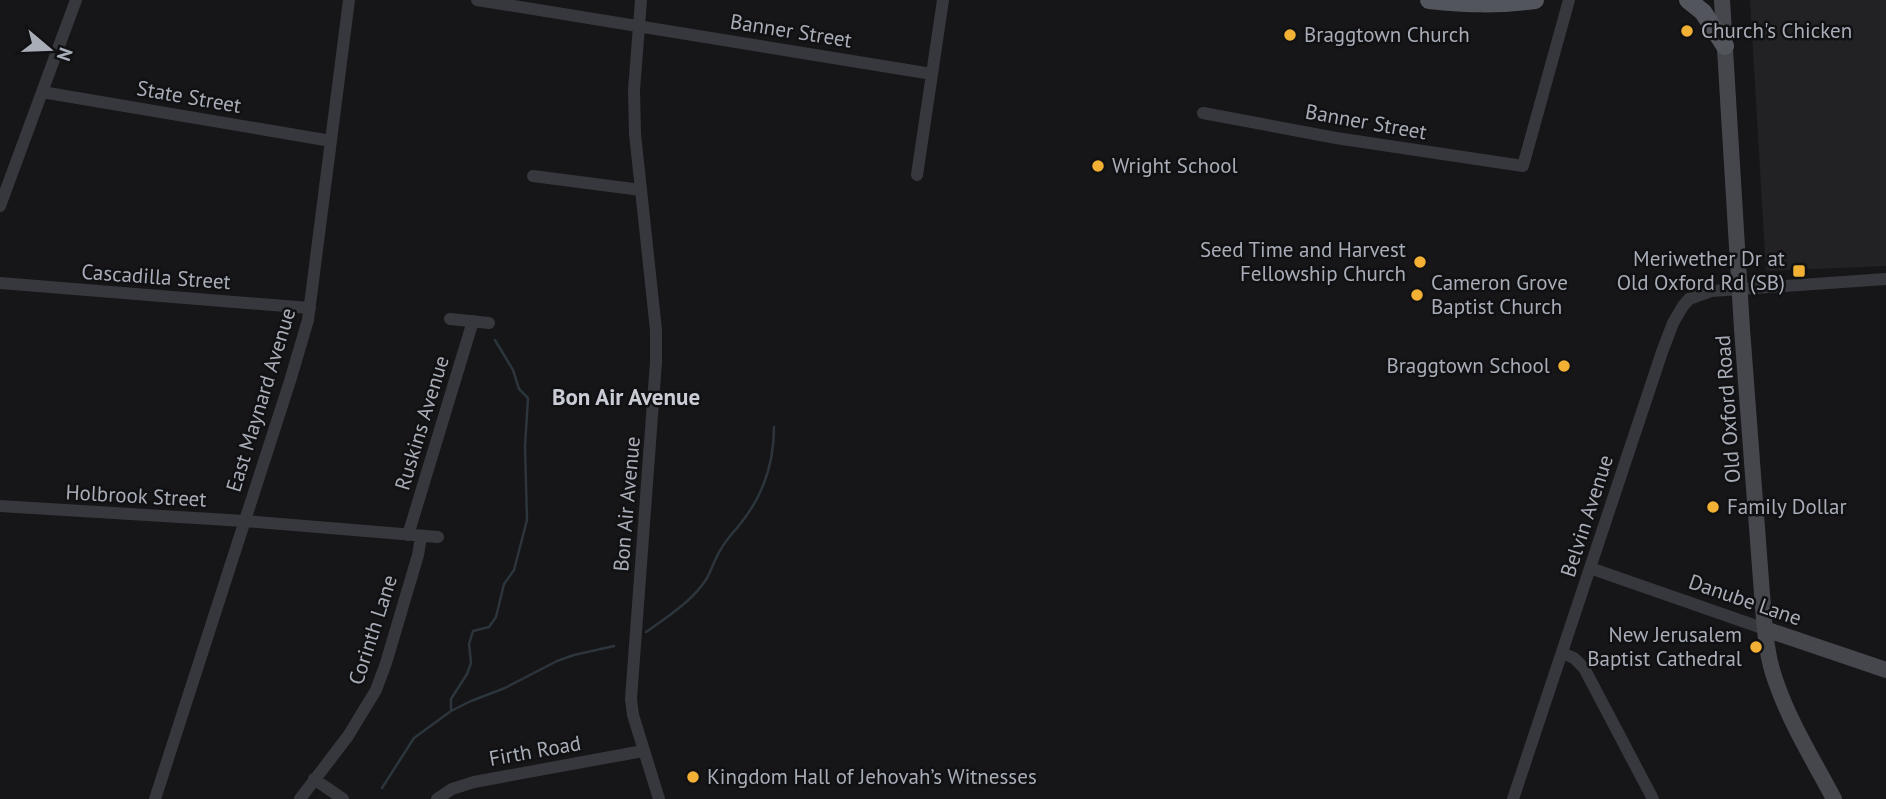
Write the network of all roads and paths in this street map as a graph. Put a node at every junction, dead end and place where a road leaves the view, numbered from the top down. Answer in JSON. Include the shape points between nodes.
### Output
{"nodes":[{"id":1,"x":76,"y":0,"type":"edge"},
{"id":2,"x":349,"y":0,"type":"edge"},
{"id":3,"x":477,"y":0,"type":"edge"},
{"id":4,"x":641,"y":0,"type":"edge"},
{"id":5,"x":943,"y":0,"type":"edge"},
{"id":6,"x":1429,"y":0,"type":"edge"},
{"id":7,"x":1535,"y":0,"type":"edge"},
{"id":8,"x":1569,"y":0,"type":"edge"},
{"id":9,"x":1688,"y":0,"type":"edge"},
{"id":10,"x":1722,"y":0,"type":"edge"},
{"id":11,"x":639,"y":26,"type":"junction"},
{"id":12,"x":1726,"y":46,"type":"junction"},
{"id":13,"x":932,"y":74,"type":"junction"},
{"id":14,"x":41,"y":92,"type":"junction"},
{"id":15,"x":1203,"y":113,"type":"dead end"},
{"id":16,"x":331,"y":141,"type":"junction"},
{"id":17,"x":917,"y":175,"type":"dead end"},
{"id":18,"x":533,"y":176,"type":"dead end"},
{"id":19,"x":641,"y":190,"type":"junction"},
{"id":20,"x":0,"y":206,"type":"edge"},
{"id":21,"x":1886,"y":279,"type":"edge"},
{"id":22,"x":0,"y":283,"type":"edge"},
{"id":23,"x":1740,"y":288,"type":"junction"},
{"id":24,"x":310,"y":308,"type":"junction"},
{"id":25,"x":450,"y":319,"type":"dead end"},
{"id":26,"x":473,"y":321,"type":"junction"},
{"id":27,"x":489,"y":323,"type":"dead end"},
{"id":28,"x":0,"y":506,"type":"edge"},
{"id":29,"x":244,"y":521,"type":"junction"},
{"id":30,"x":415,"y":536,"type":"junction"},
{"id":31,"x":438,"y":537,"type":"dead end"},
{"id":32,"x":1590,"y":568,"type":"junction"},
{"id":33,"x":1765,"y":629,"type":"junction"},
{"id":34,"x":1562,"y":653,"type":"junction"},
{"id":35,"x":1886,"y":670,"type":"edge"},
{"id":36,"x":643,"y":751,"type":"junction"},
{"id":37,"x":314,"y":779,"type":"junction"},
{"id":38,"x":155,"y":799,"type":"edge"},
{"id":39,"x":300,"y":799,"type":"edge"},
{"id":40,"x":343,"y":799,"type":"edge"},
{"id":41,"x":437,"y":799,"type":"edge"},
{"id":42,"x":659,"y":799,"type":"edge"},
{"id":43,"x":1513,"y":799,"type":"edge"},
{"id":44,"x":1653,"y":799,"type":"edge"},
{"id":45,"x":1834,"y":799,"type":"edge"}],
"edges":[{"from":1,"to":14,"type":"street"},
{"from":2,"to":16,"type":"street","name":"East Maynard Avenue"},
{"from":3,"to":11,"type":"street","name":"Banner Street"},
{"from":4,"to":11,"type":"street","name":"Bon Air Avenue"},
{"from":5,"to":13,"type":"street"},
{"from":6,"to":7,"type":"main road","via":[[1474,5]]},
{"from":8,"to":15,"type":"street","name":"Banner Street","via":[[1522,166]]},
{"from":9,"to":12,"type":"main road","via":[[1703,12]]},
{"from":10,"to":12,"type":"street","name":"Old Oxford Road"},
{"from":11,"to":13,"type":"street","name":"Banner Street"},
{"from":11,"to":19,"type":"street","name":"Bon Air Avenue","via":[[634,106]]},
{"from":12,"to":23,"type":"street","name":"Old Oxford Road"},
{"from":13,"to":17,"type":"street"},
{"from":14,"to":16,"type":"street","name":"State Street"},
{"from":14,"to":20,"type":"street"},
{"from":16,"to":24,"type":"street","name":"East Maynard Avenue"},
{"from":18,"to":19,"type":"street"},
{"from":19,"to":36,"type":"street","name":"Bon Air Avenue","via":[[656,330],[631,691]]},
{"from":21,"to":23,"type":"street","name":"Belvin Avenue"},
{"from":22,"to":24,"type":"street","name":"Cascadilla Street"},
{"from":23,"to":32,"type":"street","name":"Belvin Avenue","via":[[1697,295],[1678,313]]},
{"from":23,"to":33,"type":"street","name":"Old Oxford Road"},
{"from":24,"to":29,"type":"street","name":"East Maynard Avenue"},
{"from":25,"to":26,"type":"street"},
{"from":26,"to":27,"type":"street"},
{"from":26,"to":30,"type":"street","name":"Ruskins Avenue"},
{"from":28,"to":29,"type":"street","name":"Holbrook Street"},
{"from":29,"to":30,"type":"street","name":"Holbrook Street"},
{"from":29,"to":38,"type":"street","name":"East Maynard Avenue"},
{"from":30,"to":31,"type":"street","name":"Holbrook Street"},
{"from":30,"to":37,"type":"street","name":"Corinth Lane","via":[[418,555],[376,691]]},
{"from":32,"to":33,"type":"street","name":"Danube Lane"},
{"from":32,"to":34,"type":"street","name":"Belvin Avenue"},
{"from":33,"to":35,"type":"street","name":"Danube Lane"},
{"from":33,"to":45,"type":"street","name":"Old Oxford Road","via":[[1775,682]]},
{"from":34,"to":43,"type":"street","name":"Belvin Avenue"},
{"from":34,"to":44,"type":"street","via":[[1584,668]]},
{"from":36,"to":41,"type":"street","name":"Firth Road","via":[[474,782]]},
{"from":36,"to":42,"type":"street","name":"Bon Air Avenue"},
{"from":37,"to":39,"type":"street","name":"Corinth Lane"},
{"from":37,"to":40,"type":"street"}]}
